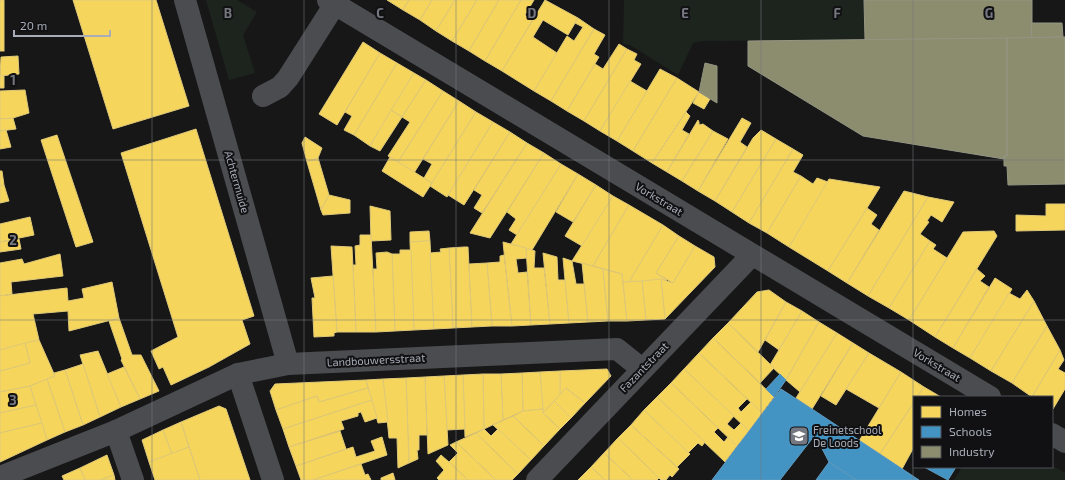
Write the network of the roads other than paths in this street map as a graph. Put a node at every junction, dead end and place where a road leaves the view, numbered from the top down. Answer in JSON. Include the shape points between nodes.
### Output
{"nodes":[{"id":1,"x":186,"y":0,"type":"edge"},
{"id":2,"x":331,"y":2,"type":"edge"},
{"id":3,"x":263,"y":96,"type":"dead end"},
{"id":4,"x":752,"y":255,"type":"junction"},
{"id":5,"x":288,"y":364,"type":"junction"},
{"id":6,"x":642,"y":369,"type":"junction"},
{"id":7,"x":238,"y":374,"type":"junction"},
{"id":8,"x":988,"y":396,"type":"edge"},
{"id":9,"x":116,"y":431,"type":"junction"},
{"id":10,"x":1053,"y":435,"type":"edge"},
{"id":11,"x":1065,"y":442,"type":"edge"},
{"id":12,"x":0,"y":476,"type":"edge"},
{"id":13,"x":133,"y":480,"type":"edge"},
{"id":14,"x":273,"y":480,"type":"edge"},
{"id":15,"x":537,"y":480,"type":"edge"}],
"edges":[{"from":1,"to":5,"type":"street","name":"Achtermuide"},
{"from":2,"to":3,"type":"street","via":[[288,78],[280,87]]},
{"from":2,"to":4,"type":"street","name":"Vorkstraat"},
{"from":4,"to":6,"type":"street","name":"Fazantstraat"},
{"from":4,"to":8,"type":"street","name":"Vorkstraat"},
{"from":5,"to":6,"type":"street","name":"Landbouwersstraat","via":[[617,350]]},
{"from":5,"to":7,"type":"street","name":"Landbouwersstraat"},
{"from":6,"to":15,"type":"street","name":"Fazantstraat"},
{"from":7,"to":9,"type":"street","name":"Landbouwersstraat"},
{"from":7,"to":14,"type":"street"},
{"from":9,"to":12,"type":"street","name":"Landbouwersstraat"},
{"from":9,"to":13,"type":"street"},
{"from":10,"to":11,"type":"street"}]}
